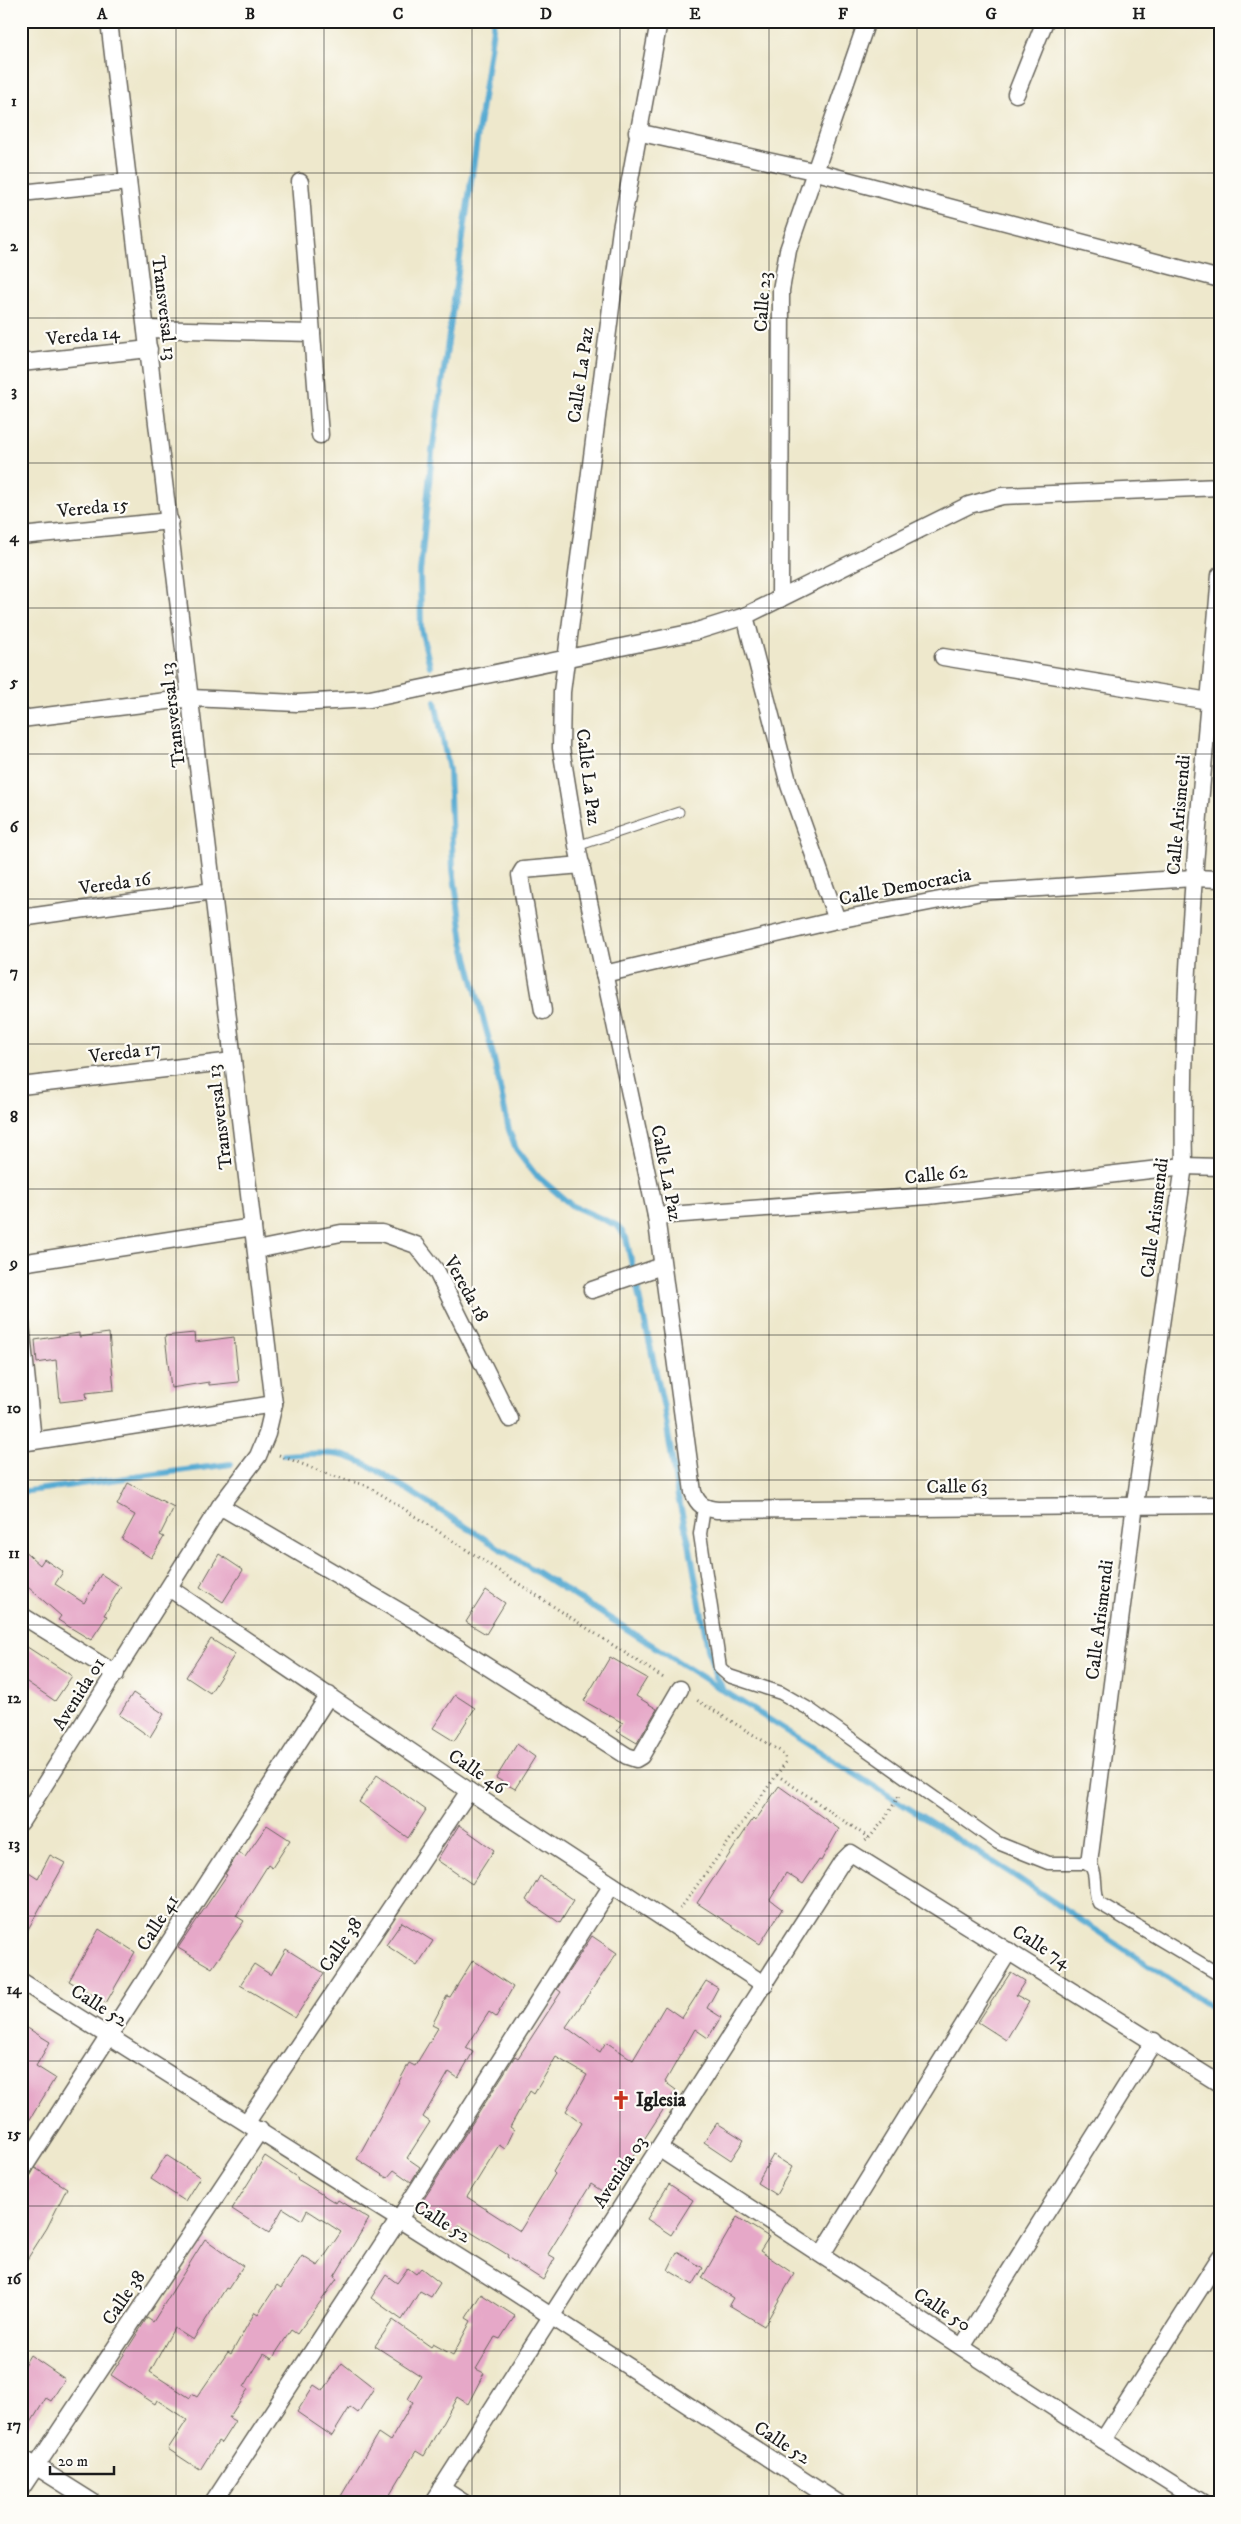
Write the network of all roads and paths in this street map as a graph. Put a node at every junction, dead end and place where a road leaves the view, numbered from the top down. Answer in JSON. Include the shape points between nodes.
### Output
{"nodes":[{"id":1,"x":109,"y":21,"type":"edge"},
{"id":2,"x":659,"y":21,"type":"edge"},
{"id":3,"x":866,"y":21,"type":"edge"},
{"id":4,"x":1046,"y":21,"type":"edge"},
{"id":5,"x":1016,"y":94,"type":"dead end"},
{"id":6,"x":637,"y":132,"type":"junction"},
{"id":7,"x":814,"y":171,"type":"junction"},
{"id":8,"x":128,"y":182,"type":"junction"},
{"id":9,"x":300,"y":182,"type":"dead end"},
{"id":10,"x":21,"y":193,"type":"edge"},
{"id":11,"x":1220,"y":279,"type":"edge"},
{"id":12,"x":146,"y":329,"type":"junction"},
{"id":13,"x":312,"y":333,"type":"junction"},
{"id":14,"x":149,"y":349,"type":"junction"},
{"id":15,"x":21,"y":363,"type":"edge"},
{"id":16,"x":320,"y":435,"type":"dead end"},
{"id":17,"x":1220,"y":487,"type":"edge"},
{"id":18,"x":170,"y":520,"type":"junction"},
{"id":19,"x":21,"y":536,"type":"edge"},
{"id":20,"x":1220,"y":575,"type":"edge"},
{"id":21,"x":780,"y":599,"type":"junction"},
{"id":22,"x":745,"y":616,"type":"junction"},
{"id":23,"x":1217,"y":635,"type":"edge"},
{"id":24,"x":943,"y":657,"type":"dead end"},
{"id":25,"x":567,"y":658,"type":"junction"},
{"id":26,"x":191,"y":698,"type":"junction"},
{"id":27,"x":1209,"y":701,"type":"junction"},
{"id":28,"x":21,"y":719,"type":"edge"},
{"id":29,"x":679,"y":812,"type":"dead end"},
{"id":30,"x":577,"y":846,"type":"junction"},
{"id":31,"x":582,"y":865,"type":"junction"},
{"id":32,"x":1193,"y":878,"type":"junction"},
{"id":33,"x":1220,"y":879,"type":"edge"},
{"id":34,"x":213,"y":891,"type":"junction"},
{"id":35,"x":21,"y":918,"type":"edge"},
{"id":36,"x":837,"y":920,"type":"junction"},
{"id":37,"x":604,"y":974,"type":"junction"},
{"id":38,"x":543,"y":1011,"type":"dead end"},
{"id":39,"x":233,"y":1061,"type":"junction"},
{"id":40,"x":21,"y":1086,"type":"edge"},
{"id":41,"x":1184,"y":1166,"type":"junction"},
{"id":42,"x":1220,"y":1167,"type":"edge"},
{"id":43,"x":656,"y":1216,"type":"junction"},
{"id":44,"x":253,"y":1227,"type":"junction"},
{"id":45,"x":256,"y":1250,"type":"junction"},
{"id":46,"x":21,"y":1263,"type":"edge"},
{"id":47,"x":662,"y":1266,"type":"junction"},
{"id":48,"x":592,"y":1290,"type":"dead end"},
{"id":49,"x":21,"y":1324,"type":"edge"},
{"id":50,"x":274,"y":1404,"type":"junction"},
{"id":51,"x":510,"y":1419,"type":"dead end"},
{"id":52,"x":27,"y":1442,"type":"edge"},
{"id":53,"x":262,"y":1446,"type":"junction"},
{"id":54,"x":1135,"y":1504,"type":"junction"},
{"id":55,"x":1220,"y":1505,"type":"edge"},
{"id":56,"x":220,"y":1506,"type":"junction"},
{"id":57,"x":701,"y":1506,"type":"junction"},
{"id":58,"x":169,"y":1588,"type":"junction"},
{"id":59,"x":21,"y":1615,"type":"edge"},
{"id":60,"x":116,"y":1674,"type":"junction"},
{"id":61,"x":680,"y":1689,"type":"junction"},
{"id":62,"x":329,"y":1695,"type":"junction"},
{"id":63,"x":777,"y":1775,"type":"junction"},
{"id":64,"x":902,"y":1789,"type":"dead end"},
{"id":65,"x":469,"y":1791,"type":"junction"},
{"id":66,"x":28,"y":1798,"type":"edge"},
{"id":67,"x":21,"y":1822,"type":"edge"},
{"id":68,"x":869,"y":1838,"type":"junction"},
{"id":69,"x":846,"y":1858,"type":"junction"},
{"id":70,"x":1089,"y":1863,"type":"junction"},
{"id":71,"x":612,"y":1885,"type":"junction"},
{"id":72,"x":671,"y":1922,"type":"junction"},
{"id":73,"x":1009,"y":1951,"type":"junction"},
{"id":74,"x":1220,"y":1975,"type":"edge"},
{"id":75,"x":21,"y":1981,"type":"edge"},
{"id":76,"x":765,"y":1985,"type":"junction"},
{"id":77,"x":110,"y":2036,"type":"junction"},
{"id":78,"x":1154,"y":2041,"type":"junction"},
{"id":79,"x":1220,"y":2084,"type":"edge"},
{"id":80,"x":254,"y":2126,"type":"junction"},
{"id":81,"x":660,"y":2148,"type":"junction"},
{"id":82,"x":21,"y":2172,"type":"edge"},
{"id":83,"x":400,"y":2219,"type":"junction"},
{"id":84,"x":822,"y":2254,"type":"junction"},
{"id":85,"x":1220,"y":2257,"type":"edge"},
{"id":86,"x":551,"y":2316,"type":"junction"},
{"id":87,"x":962,"y":2347,"type":"junction"},
{"id":88,"x":1103,"y":2440,"type":"junction"},
{"id":89,"x":21,"y":2457,"type":"edge"},
{"id":90,"x":36,"y":2466,"type":"junction"},
{"id":91,"x":441,"y":2488,"type":"junction"},
{"id":92,"x":21,"y":2489,"type":"edge"},
{"id":93,"x":94,"y":2503,"type":"edge"},
{"id":94,"x":213,"y":2503,"type":"edge"},
{"id":95,"x":432,"y":2503,"type":"edge"},
{"id":96,"x":464,"y":2503,"type":"edge"},
{"id":97,"x":838,"y":2503,"type":"edge"},
{"id":98,"x":1203,"y":2503,"type":"edge"}],
"edges":[{"from":1,"to":8,"type":"street","name":"Transversal 13"},
{"from":2,"to":6,"type":"street","name":"Calle La Paz"},
{"from":3,"to":7,"type":"street","name":"Calle 23"},
{"from":4,"to":5,"type":"street"},
{"from":6,"to":7,"type":"street"},
{"from":6,"to":25,"type":"street","name":"Calle La Paz","via":[[586,489]]},
{"from":7,"to":11,"type":"street"},
{"from":7,"to":21,"type":"street","name":"Calle 23","via":[[788,250],[781,290]]},
{"from":8,"to":10,"type":"street"},
{"from":8,"to":12,"type":"street","name":"Transversal 13"},
{"from":9,"to":13,"type":"street"},
{"from":12,"to":13,"type":"street"},
{"from":12,"to":14,"type":"street","name":"Transversal 13"},
{"from":13,"to":16,"type":"street"},
{"from":14,"to":15,"type":"street","name":"Vereda 14"},
{"from":14,"to":18,"type":"street","name":"Transversal 13"},
{"from":17,"to":21,"type":"street","via":[[1002,496],[969,505]]},
{"from":18,"to":19,"type":"street","name":"Vereda 15"},
{"from":18,"to":26,"type":"street","name":"Transversal 13"},
{"from":20,"to":23,"type":"street","name":"Calle Arismendi"},
{"from":21,"to":22,"type":"street"},
{"from":22,"to":25,"type":"street","via":[[694,632]]},
{"from":22,"to":36,"type":"street","via":[[789,785]]},
{"from":23,"to":27,"type":"street","name":"Calle Arismendi"},
{"from":24,"to":27,"type":"street"},
{"from":25,"to":26,"type":"street","via":[[370,699],[297,703]]},
{"from":25,"to":30,"type":"street","name":"Calle La Paz","via":[[562,692],[561,748]]},
{"from":26,"to":28,"type":"street"},
{"from":26,"to":34,"type":"street","name":"Transversal 13"},
{"from":27,"to":32,"type":"street","name":"Calle Arismendi"},
{"from":29,"to":30,"type":"lane"},
{"from":30,"to":31,"type":"street","name":"Calle La Paz"},
{"from":31,"to":37,"type":"street","name":"Calle La Paz"},
{"from":31,"to":38,"type":"street","via":[[523,870],[520,875]]},
{"from":32,"to":33,"type":"street","name":"Calle Democracia"},
{"from":32,"to":36,"type":"street","name":"Calle Democracia","via":[[981,892]]},
{"from":32,"to":41,"type":"street","name":"Calle Arismendi"},
{"from":34,"to":35,"type":"street","name":"Vereda 16"},
{"from":34,"to":39,"type":"street","name":"Transversal 13"},
{"from":36,"to":37,"type":"street","name":"Calle Democracia"},
{"from":37,"to":43,"type":"street","name":"Calle La Paz"},
{"from":39,"to":40,"type":"street","name":"Vereda 17"},
{"from":39,"to":44,"type":"street","name":"Transversal 13"},
{"from":41,"to":42,"type":"street","name":"Calle 62"},
{"from":41,"to":43,"type":"street","name":"Calle 62","via":[[928,1196]]},
{"from":41,"to":54,"type":"street","name":"Calle Arismendi"},
{"from":43,"to":47,"type":"street","name":"Calle La Paz"},
{"from":44,"to":45,"type":"street","name":"Transversal 13"},
{"from":44,"to":46,"type":"street"},
{"from":45,"to":50,"type":"street","name":"Transversal 13"},
{"from":45,"to":51,"type":"street","name":"Vereda 18","via":[[342,1233],[382,1233],[416,1245],[437,1272]]},
{"from":47,"to":48,"type":"street"},
{"from":47,"to":57,"type":"street","name":"Calle La Paz","via":[[693,1492]]},
{"from":49,"to":52,"type":"street"},
{"from":50,"to":52,"type":"street"},
{"from":50,"to":53,"type":"street","name":"Avenida 01"},
{"from":53,"to":56,"type":"street","name":"Avenida 01","via":[[251,1467]]},
{"from":53,"to":61,"type":"path","via":[[330,1475],[365,1485],[384,1496]]},
{"from":54,"to":55,"type":"street","name":"Calle 63"},
{"from":54,"to":57,"type":"street","name":"Calle 63","via":[[717,1510]]},
{"from":54,"to":70,"type":"street","name":"Calle Arismendi"},
{"from":56,"to":58,"type":"street","name":"Avenida 01"},
{"from":56,"to":61,"type":"street","via":[[416,1621],[627,1756],[636,1759],[641,1756]]},
{"from":57,"to":70,"type":"street","via":[[700,1534],[720,1668],[729,1676],[781,1693],[809,1709],[998,1843],[1048,1863]]},
{"from":58,"to":60,"type":"street","name":"Avenida 01"},
{"from":58,"to":62,"type":"street","name":"Calle 46"},
{"from":59,"to":60,"type":"street"},
{"from":60,"to":66,"type":"street","name":"Avenida 01"},
{"from":61,"to":63,"type":"path","via":[[780,1751],[786,1762]]},
{"from":62,"to":65,"type":"street","name":"Calle 46"},
{"from":62,"to":77,"type":"street","name":"Calle 41"},
{"from":63,"to":68,"type":"path"},
{"from":63,"to":72,"type":"path"},
{"from":64,"to":68,"type":"path"},
{"from":65,"to":71,"type":"street","name":"Calle 46"},
{"from":65,"to":80,"type":"street","name":"Calle 38"},
{"from":66,"to":67,"type":"street","name":"Avenida 01"},
{"from":68,"to":69,"type":"path"},
{"from":69,"to":73,"type":"street","name":"Calle 74"},
{"from":69,"to":76,"type":"street","name":"Avenida 03"},
{"from":70,"to":74,"type":"street","via":[[1095,1870],[1095,1895],[1099,1903]]},
{"from":71,"to":72,"type":"street","name":"Calle 46"},
{"from":71,"to":83,"type":"street"},
{"from":72,"to":76,"type":"street","name":"Calle 46"},
{"from":73,"to":78,"type":"street","name":"Calle 74"},
{"from":73,"to":84,"type":"street"},
{"from":75,"to":77,"type":"street","name":"Calle 52"},
{"from":76,"to":81,"type":"street","name":"Avenida 03"},
{"from":77,"to":80,"type":"street","name":"Calle 52"},
{"from":77,"to":82,"type":"street","name":"Calle 41"},
{"from":78,"to":79,"type":"street","name":"Calle 74"},
{"from":78,"to":87,"type":"street"},
{"from":80,"to":83,"type":"street","name":"Calle 52"},
{"from":80,"to":90,"type":"street","name":"Calle 38"},
{"from":81,"to":84,"type":"street","name":"Calle 50"},
{"from":81,"to":86,"type":"street","name":"Avenida 03"},
{"from":83,"to":86,"type":"street","name":"Calle 52"},
{"from":83,"to":94,"type":"street"},
{"from":84,"to":87,"type":"street","name":"Calle 50"},
{"from":85,"to":88,"type":"street"},
{"from":86,"to":91,"type":"street","name":"Avenida 03"},
{"from":86,"to":97,"type":"street","name":"Calle 52"},
{"from":87,"to":88,"type":"street","name":"Calle 50"},
{"from":88,"to":98,"type":"street","name":"Calle 50"},
{"from":89,"to":90,"type":"street"},
{"from":90,"to":92,"type":"street","name":"Calle 38"},
{"from":90,"to":93,"type":"street"},
{"from":91,"to":95,"type":"street","name":"Avenida 03"},
{"from":91,"to":96,"type":"street"}]}
